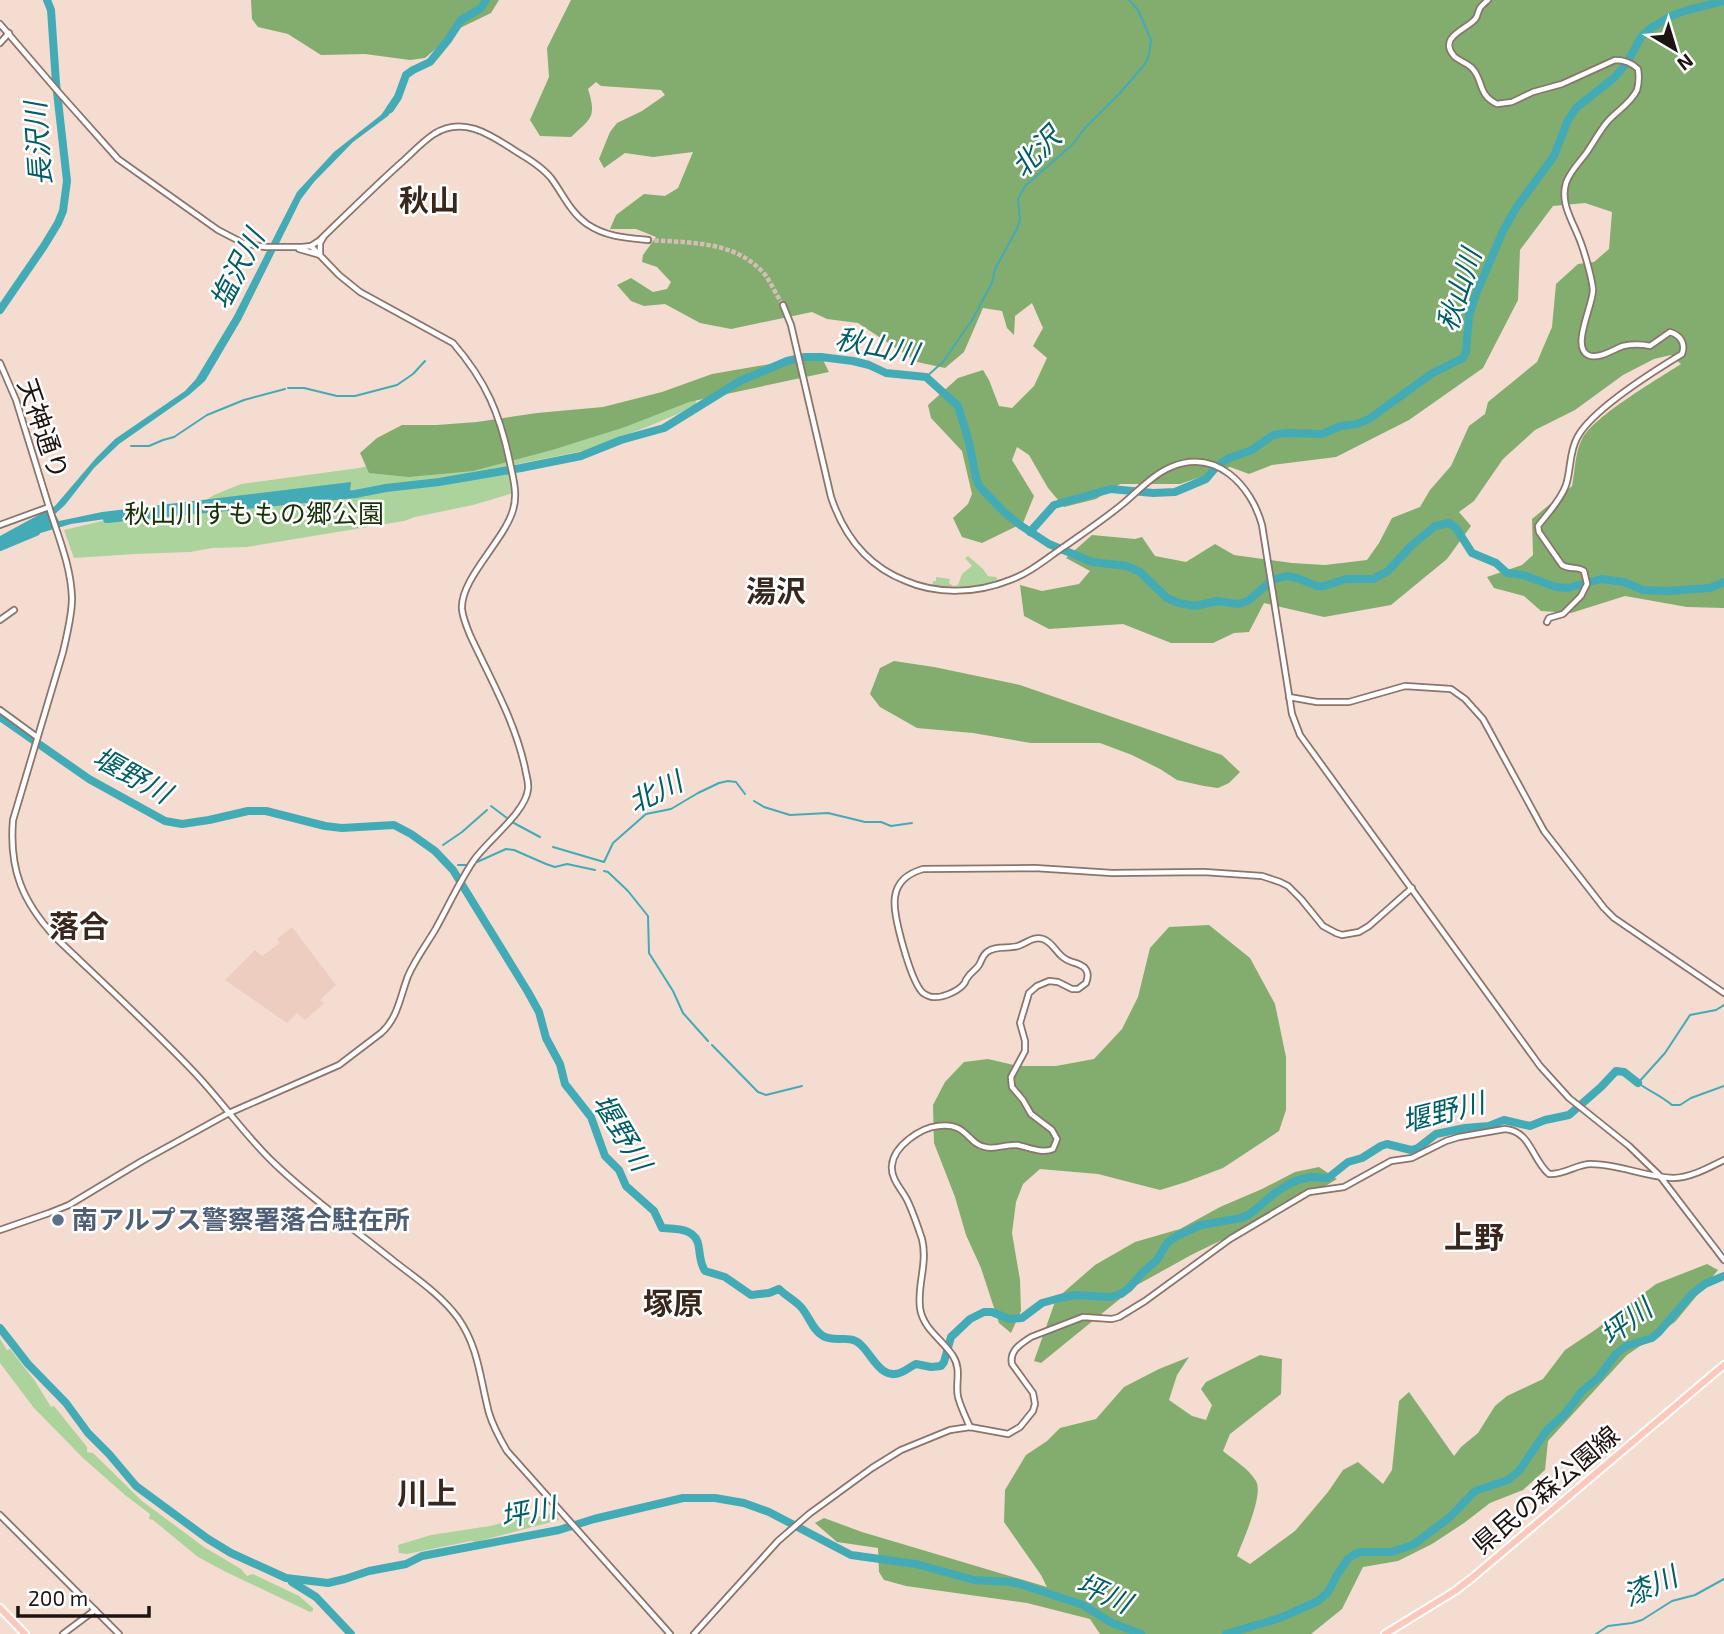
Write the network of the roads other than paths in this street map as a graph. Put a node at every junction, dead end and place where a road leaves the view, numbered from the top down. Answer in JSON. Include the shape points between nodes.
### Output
{"nodes":[{"id":1,"x":1488,"y":0,"type":"edge"},
{"id":2,"x":0,"y":24,"type":"edge"},
{"id":3,"x":9,"y":33,"type":"junction"},
{"id":4,"x":0,"y":43,"type":"edge"},
{"id":5,"x":328,"y":232,"type":"junction"},
{"id":6,"x":648,"y":240,"type":"tunnel mouth"},
{"id":7,"x":311,"y":246,"type":"junction"},
{"id":8,"x":289,"y":248,"type":"junction"},
{"id":9,"x":320,"y":255,"type":"junction"},
{"id":10,"x":783,"y":305,"type":"tunnel mouth"},
{"id":11,"x":0,"y":363,"type":"edge"},
{"id":12,"x":49,"y":507,"type":"junction"},
{"id":13,"x":0,"y":525,"type":"edge"},
{"id":14,"x":14,"y":610,"type":"dead end"},
{"id":15,"x":0,"y":620,"type":"edge"},
{"id":16,"x":1547,"y":622,"type":"dead end"},
{"id":17,"x":1289,"y":697,"type":"junction"},
{"id":18,"x":0,"y":710,"type":"edge"},
{"id":19,"x":37,"y":737,"type":"junction"},
{"id":20,"x":1412,"y":888,"type":"junction"},
{"id":21,"x":1724,"y":993,"type":"edge"},
{"id":22,"x":229,"y":1113,"type":"junction"},
{"id":23,"x":1724,"y":1160,"type":"edge"},
{"id":24,"x":1659,"y":1175,"type":"junction"},
{"id":25,"x":0,"y":1230,"type":"edge"},
{"id":26,"x":1724,"y":1260,"type":"edge"},
{"id":27,"x":1724,"y":1365,"type":"edge"},
{"id":28,"x":970,"y":1427,"type":"junction"},
{"id":29,"x":0,"y":1515,"type":"edge"},
{"id":30,"x":0,"y":1608,"type":"edge"},
{"id":31,"x":95,"y":1610,"type":"junction"},
{"id":32,"x":25,"y":1634,"type":"edge"},
{"id":33,"x":62,"y":1634,"type":"edge"},
{"id":34,"x":119,"y":1634,"type":"edge"},
{"id":35,"x":670,"y":1634,"type":"edge"},
{"id":36,"x":694,"y":1634,"type":"edge"},
{"id":37,"x":1385,"y":1634,"type":"edge"}],
"edges":[{"from":1,"to":16,"type":"street","via":[[1475,21],[1449,42],[1456,58],[1472,68],[1482,91],[1497,104],[1562,84],[1615,60],[1633,64],[1639,71],[1631,99],[1607,122],[1573,170],[1564,193],[1593,287],[1582,346],[1586,354],[1598,356],[1624,346],[1650,346],[1670,332],[1680,337],[1684,348],[1682,354],[1593,418],[1575,441],[1564,489],[1538,526],[1562,565],[1581,569],[1587,584],[1573,605]]},
{"from":2,"to":3,"type":"street"},
{"from":3,"to":4,"type":"street"},
{"from":3,"to":8,"type":"street","via":[[128,167],[232,239]]},
{"from":5,"to":6,"type":"street","via":[[423,142],[442,130],[463,126],[488,134],[540,167],[590,226],[614,236]]},
{"from":5,"to":7,"type":"street"},
{"from":5,"to":9,"type":"street","via":[[320,243]]},
{"from":7,"to":8,"type":"street"},
{"from":7,"to":9,"type":"street"},
{"from":8,"to":9,"type":"street"},
{"from":9,"to":22,"type":"street","via":[[360,292],[450,340],[465,356],[495,407],[516,495],[510,519],[467,588],[462,608],[516,737],[528,791],[518,812],[474,860],[409,975],[387,1028],[339,1065]]},
{"from":10,"to":17,"type":"street","via":[[837,516],[862,553],[877,566],[915,585],[950,591],[995,586],[1030,571],[1170,467],[1206,463],[1241,484],[1255,504]]},
{"from":11,"to":12,"type":"street","name":"天神通り"},
{"from":12,"to":13,"type":"street"},
{"from":12,"to":19,"type":"street","name":"天神通り","via":[[72,600],[63,652]]},
{"from":14,"to":15,"type":"street"},
{"from":17,"to":20,"type":"street","via":[[1300,734]]},
{"from":17,"to":21,"type":"street","via":[[1349,702],[1405,686],[1451,689],[1483,719],[1544,831],[1604,908]]},
{"from":18,"to":19,"type":"street"},
{"from":19,"to":22,"type":"street","name":"天神通り","via":[[16,806],[12,838],[27,900],[55,937],[193,1071]]},
{"from":20,"to":24,"type":"street","via":[[1557,1087]]},
{"from":20,"to":28,"type":"street","via":[[1369,926],[1342,935],[1323,926],[1288,886],[1253,875],[923,869],[904,878],[895,895],[897,918],[906,957],[927,995],[937,998],[962,986],[989,950],[1040,938],[1088,973],[1086,984],[1078,989],[1054,981],[1037,986],[1029,993],[1021,1018],[1025,1051],[1011,1082],[1031,1114],[1054,1132],[1053,1149],[1045,1152],[1012,1144],[985,1147],[956,1127],[940,1125],[920,1132],[894,1158],[892,1173],[909,1203],[924,1250],[922,1317],[955,1360],[958,1397]]},
{"from":22,"to":25,"type":"street","via":[[69,1205]]},
{"from":22,"to":35,"type":"street","name":"天神通り","via":[[297,1184],[449,1307],[473,1346],[489,1414],[507,1451]]},
{"from":23,"to":24,"type":"street","via":[[1685,1176]]},
{"from":24,"to":26,"type":"street"},
{"from":24,"to":28,"type":"street","via":[[1590,1164],[1549,1174],[1524,1137],[1505,1129],[1458,1137],[1412,1158],[1391,1161],[1344,1187],[1309,1192],[1292,1201],[1119,1317],[1083,1317],[1031,1337],[1011,1358],[1033,1393],[1033,1411],[1008,1434]]},
{"from":27,"to":37,"type":"main road","name":"県民の森公園線","via":[[1472,1578]]},
{"from":28,"to":36,"type":"street","via":[[940,1433],[901,1450],[854,1480],[801,1521]]},
{"from":29,"to":31,"type":"street"},
{"from":30,"to":32,"type":"main road"},
{"from":31,"to":33,"type":"street"},
{"from":31,"to":34,"type":"street"}]}
